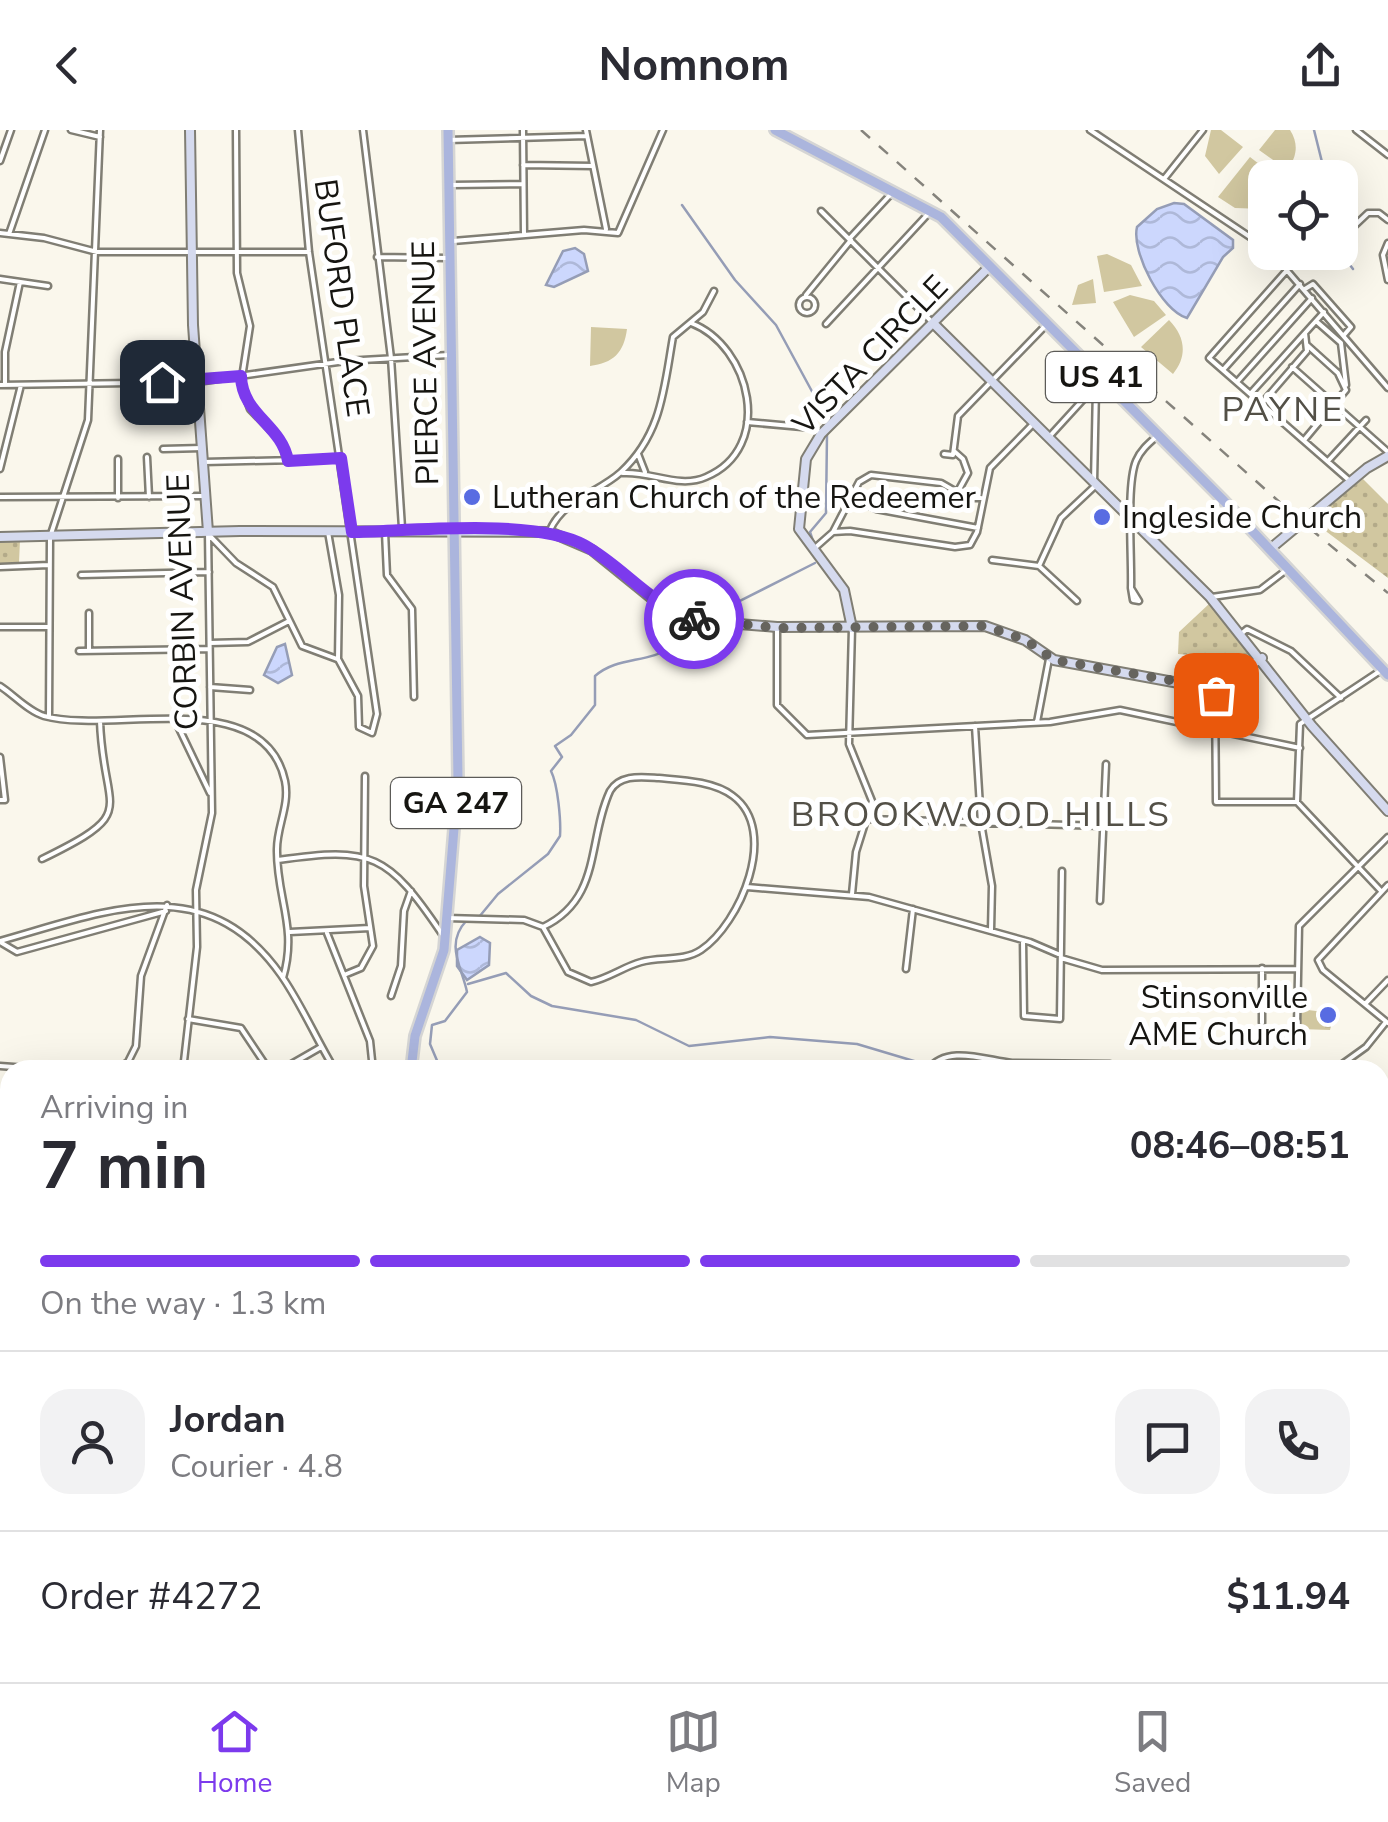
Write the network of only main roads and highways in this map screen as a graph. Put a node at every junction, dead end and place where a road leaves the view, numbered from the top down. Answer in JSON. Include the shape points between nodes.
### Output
{"nodes":[{"id":1,"x":775,"y":130,"type":"edge"},
{"id":2,"x":448,"y":135,"type":"edge"},
{"id":3,"x":1385,"y":672,"type":"edge"},
{"id":4,"x":412,"y":1060,"type":"edge"}],
"edges":[{"from":1,"to":3,"type":"main road","number":"US 41","via":[[932,210]]},
{"from":2,"to":4,"type":"main road","name":"PIERCE AVENUE","number":"GA 247","via":[[458,756],[445,944]]}]}
